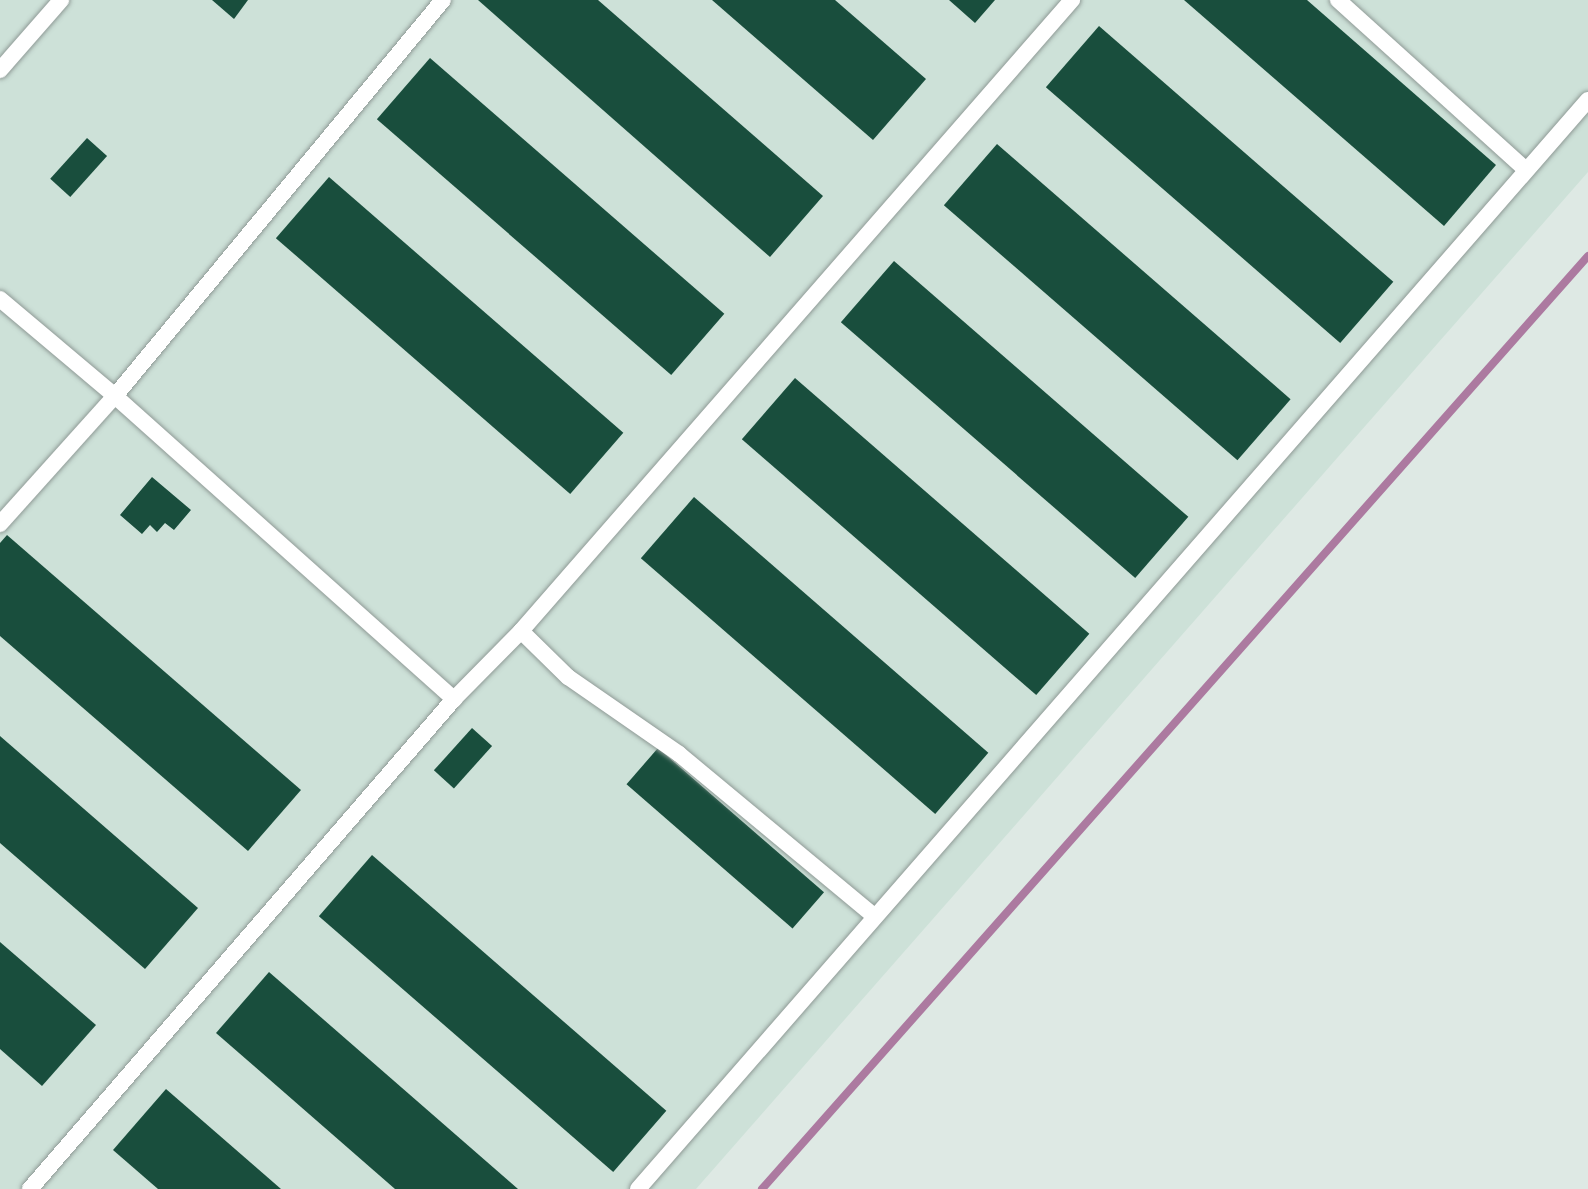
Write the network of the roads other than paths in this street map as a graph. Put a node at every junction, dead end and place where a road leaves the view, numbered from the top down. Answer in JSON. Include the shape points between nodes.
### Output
{"nodes":[{"id":1,"x":61,"y":0,"type":"edge"},
{"id":2,"x":443,"y":0,"type":"edge"},
{"id":3,"x":1072,"y":0,"type":"edge"},
{"id":4,"x":1338,"y":0,"type":"edge"},
{"id":5,"x":0,"y":70,"type":"edge"},
{"id":6,"x":1588,"y":100,"type":"edge"},
{"id":7,"x":1525,"y":169,"type":"junction"},
{"id":8,"x":0,"y":299,"type":"edge"},
{"id":9,"x":115,"y":396,"type":"junction"},
{"id":10,"x":0,"y":524,"type":"edge"},
{"id":11,"x":521,"y":631,"type":"junction"},
{"id":12,"x":454,"y":699,"type":"junction"},
{"id":13,"x":873,"y":915,"type":"junction"},
{"id":14,"x":30,"y":1189,"type":"edge"},
{"id":15,"x":638,"y":1189,"type":"edge"}],
"edges":[{"from":1,"to":5,"type":"lane"},
{"from":2,"to":9,"type":"lane"},
{"from":3,"to":11,"type":"lane"},
{"from":4,"to":7,"type":"lane"},
{"from":6,"to":7,"type":"lane"},
{"from":7,"to":13,"type":"lane"},
{"from":8,"to":9,"type":"lane"},
{"from":9,"to":10,"type":"lane"},
{"from":9,"to":12,"type":"lane"},
{"from":11,"to":12,"type":"lane"},
{"from":11,"to":13,"type":"lane","via":[[568,677],[679,754]]},
{"from":12,"to":14,"type":"lane"},
{"from":13,"to":15,"type":"lane"}]}
